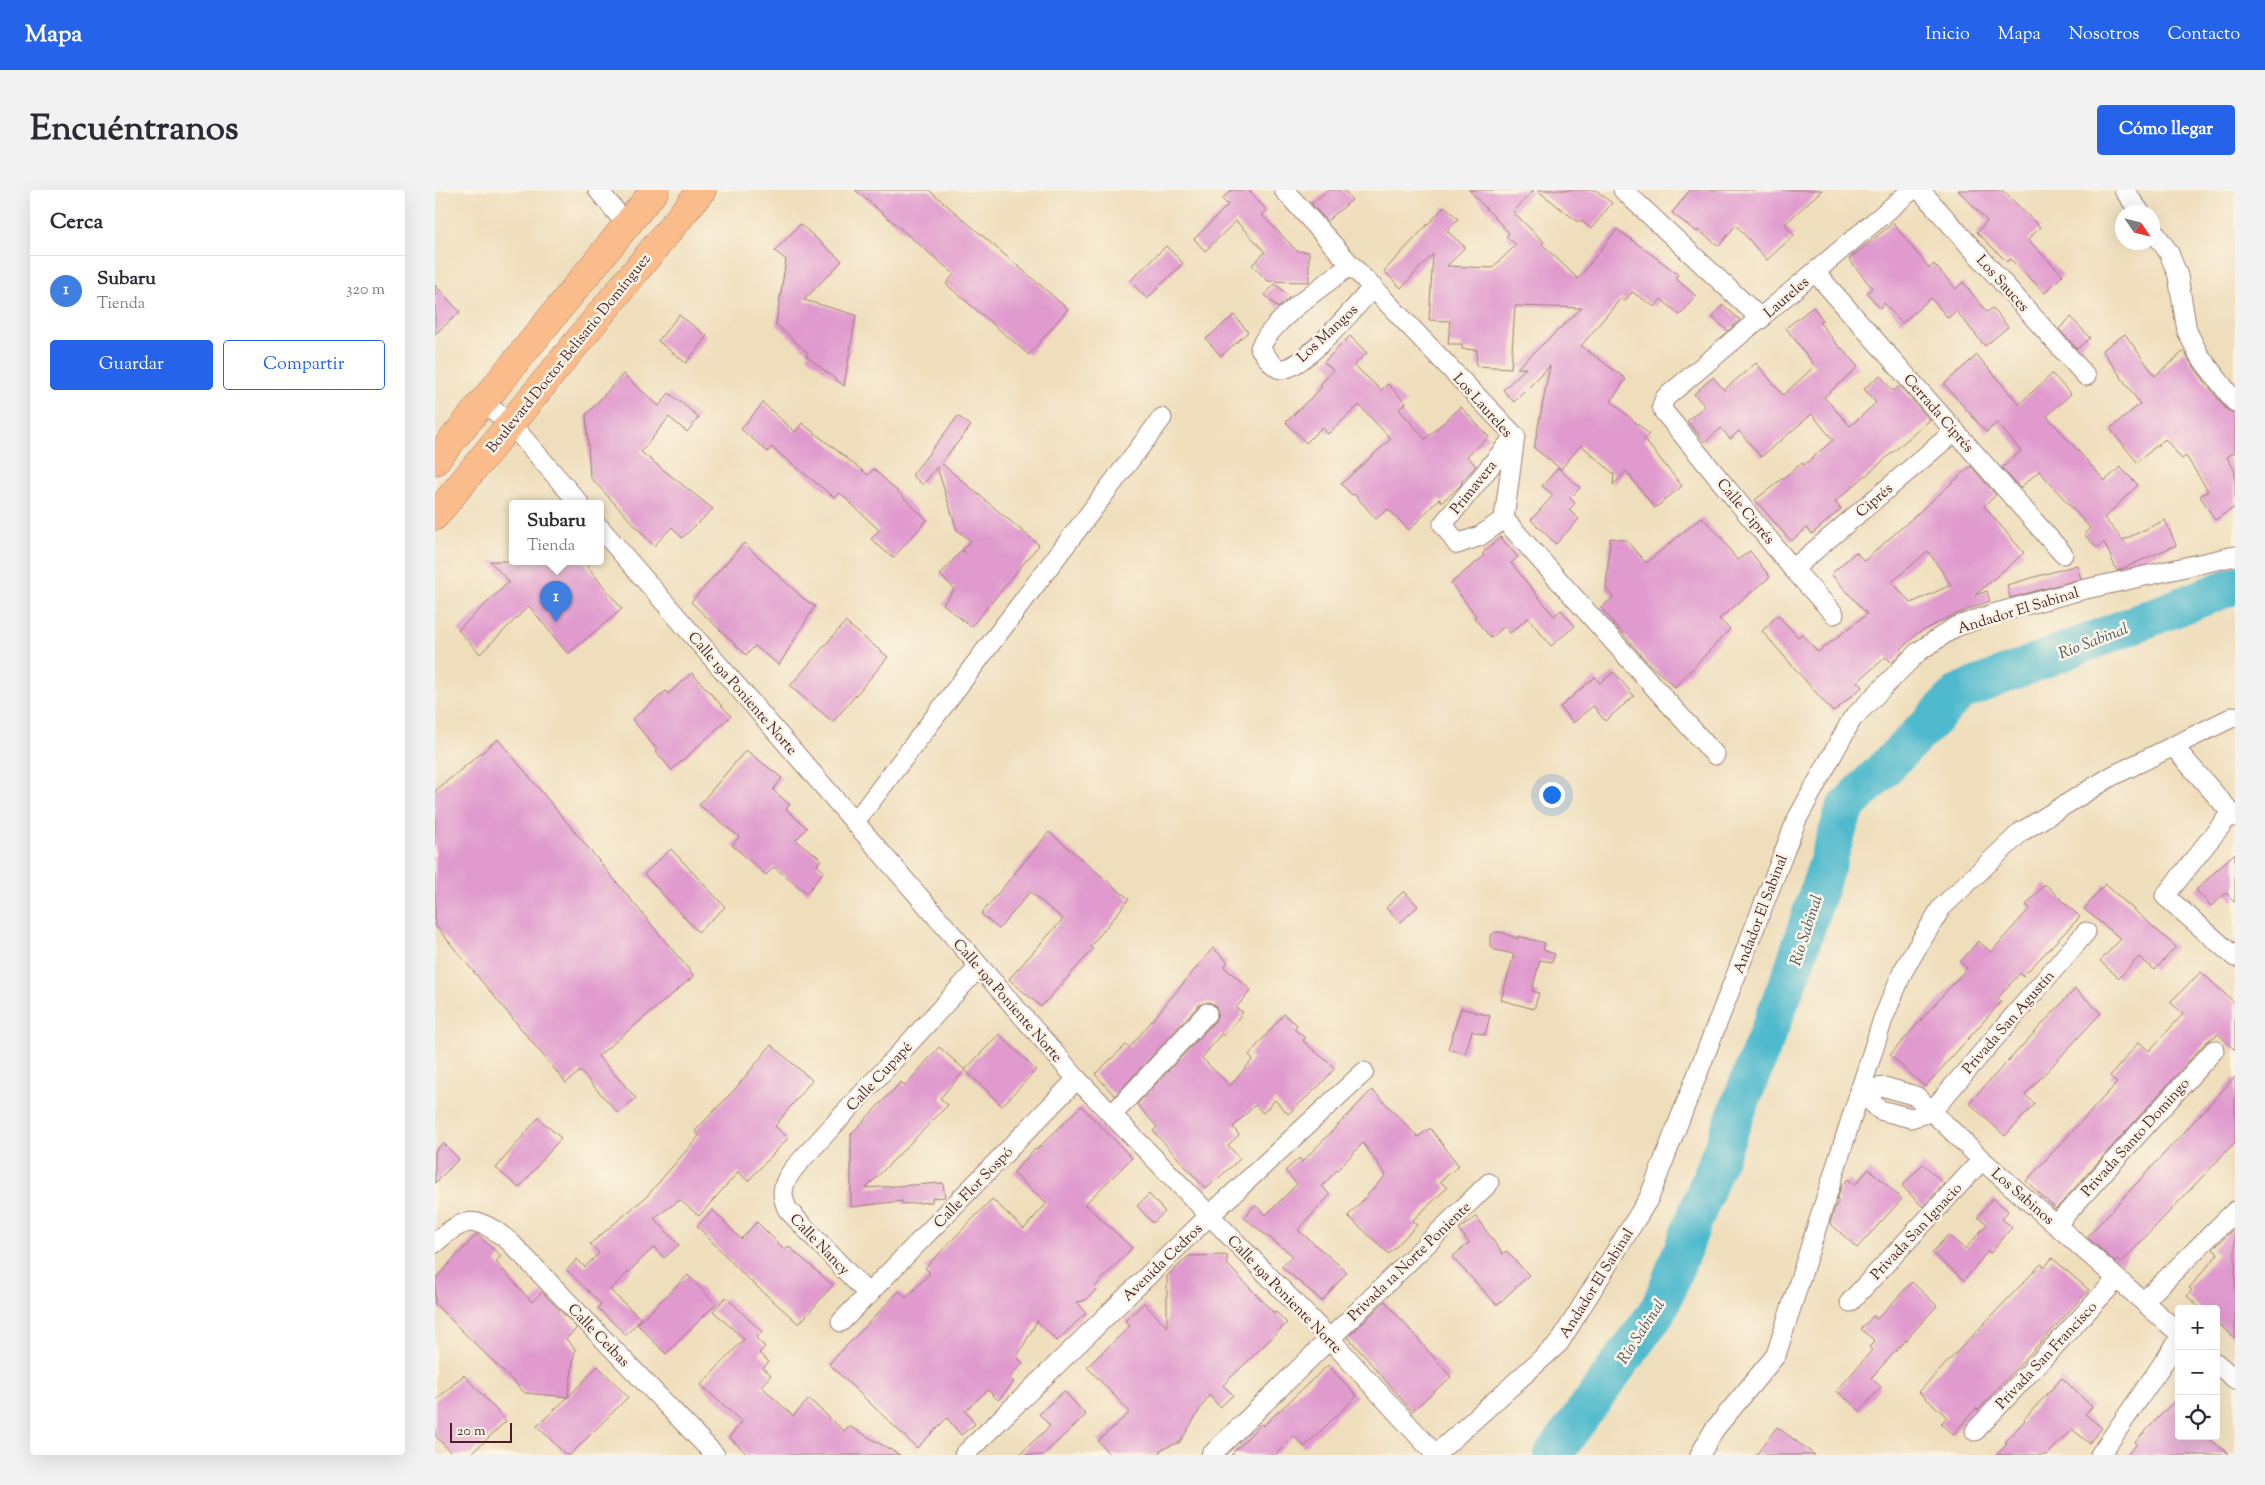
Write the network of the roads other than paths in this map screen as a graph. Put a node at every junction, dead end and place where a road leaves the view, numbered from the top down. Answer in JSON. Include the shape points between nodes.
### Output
{"nodes":[{"id":1,"x":598,"y":190,"type":"edge"},
{"id":2,"x":655,"y":190,"type":"edge"},
{"id":3,"x":702,"y":190,"type":"edge"},
{"id":4,"x":1284,"y":190,"type":"edge"},
{"id":5,"x":1623,"y":190,"type":"edge"},
{"id":6,"x":1913,"y":190,"type":"edge"},
{"id":7,"x":1920,"y":190,"type":"edge"},
{"id":8,"x":2124,"y":190,"type":"edge"},
{"id":9,"x":2135,"y":205,"type":"edge"},
{"id":10,"x":627,"y":225,"type":"junction"},
{"id":11,"x":2160,"y":240,"type":"edge"},
{"id":12,"x":1351,"y":265,"type":"junction"},
{"id":13,"x":1815,"y":272,"type":"junction"},
{"id":14,"x":1373,"y":287,"type":"junction"},
{"id":15,"x":1761,"y":319,"type":"junction"},
{"id":16,"x":2086,"y":376,"type":"dead end"},
{"id":17,"x":483,"y":402,"type":"junction"},
{"id":18,"x":2235,"y":402,"type":"edge"},
{"id":19,"x":1662,"y":406,"type":"joint"},
{"id":20,"x":1161,"y":418,"type":"dead end"},
{"id":21,"x":511,"y":424,"type":"junction"},
{"id":22,"x":1955,"y":431,"type":"junction"},
{"id":23,"x":1515,"y":436,"type":"junction"},
{"id":24,"x":435,"y":461,"type":"edge"},
{"id":25,"x":576,"y":500,"type":"edge"},
{"id":26,"x":435,"y":516,"type":"edge"},
{"id":27,"x":1504,"y":519,"type":"junction"},
{"id":28,"x":604,"y":533,"type":"edge"},
{"id":29,"x":2063,"y":554,"type":"dead end"},
{"id":30,"x":2235,"y":556,"type":"edge"},
{"id":31,"x":1793,"y":569,"type":"junction"},
{"id":32,"x":1834,"y":614,"type":"dead end"},
{"id":33,"x":2235,"y":716,"type":"edge"},
{"id":34,"x":2173,"y":746,"type":"junction"},
{"id":35,"x":1715,"y":755,"type":"dead end"},
{"id":36,"x":2233,"y":815,"type":"edge"},
{"id":37,"x":855,"y":822,"type":"junction"},
{"id":38,"x":2086,"y":932,"type":"dead end"},
{"id":39,"x":2235,"y":957,"type":"edge"},
{"id":40,"x":979,"y":968,"type":"junction"},
{"id":41,"x":1207,"y":1013,"type":"dead end"},
{"id":42,"x":2214,"y":1050,"type":"dead end"},
{"id":43,"x":1363,"y":1072,"type":"dead end"},
{"id":44,"x":1077,"y":1079,"type":"junction"},
{"id":45,"x":1859,"y":1091,"type":"junction"},
{"id":46,"x":1931,"y":1112,"type":"junction"},
{"id":47,"x":1112,"y":1116,"type":"junction"},
{"id":48,"x":1983,"y":1160,"type":"junction"},
{"id":49,"x":1489,"y":1183,"type":"dead end"},
{"id":50,"x":782,"y":1187,"type":"joint"},
{"id":51,"x":2235,"y":1211,"type":"edge"},
{"id":52,"x":1209,"y":1216,"type":"junction"},
{"id":53,"x":2057,"y":1224,"type":"junction"},
{"id":54,"x":435,"y":1243,"type":"edge"},
{"id":55,"x":2117,"y":1279,"type":"junction"},
{"id":56,"x":869,"y":1295,"type":"junction"},
{"id":57,"x":2143,"y":1301,"type":"junction"},
{"id":58,"x":1851,"y":1302,"type":"dead end"},
{"id":59,"x":841,"y":1322,"type":"dead end"},
{"id":60,"x":2175,"y":1329,"type":"edge"},
{"id":61,"x":1329,"y":1338,"type":"junction"},
{"id":62,"x":2175,"y":1346,"type":"edge"},
{"id":63,"x":2220,"y":1366,"type":"edge"},
{"id":64,"x":2235,"y":1379,"type":"edge"},
{"id":65,"x":1975,"y":1431,"type":"dead end"},
{"id":66,"x":1435,"y":1454,"type":"edge"},
{"id":67,"x":715,"y":1455,"type":"edge"},
{"id":68,"x":964,"y":1455,"type":"edge"},
{"id":69,"x":1211,"y":1455,"type":"edge"},
{"id":70,"x":1700,"y":1455,"type":"edge"},
{"id":71,"x":2101,"y":1455,"type":"edge"}],
"edges":[{"from":1,"to":10,"type":"street"},
{"from":2,"to":10,"type":"main road"},
{"from":3,"to":21,"type":"main road","name":"Boulevard Doctor Belisario Domínguez"},
{"from":4,"to":12,"type":"street","name":"Los Laureles"},
{"from":5,"to":15,"type":"street"},
{"from":6,"to":13,"type":"street","name":"Laureles"},
{"from":7,"to":16,"type":"street","name":"Los Sauces"},
{"from":8,"to":9,"type":"street"},
{"from":10,"to":17,"type":"main road"},
{"from":11,"to":18,"type":"street","via":[[2178,276],[2187,331],[2199,355]]},
{"from":12,"to":14,"type":"street","name":"Los Laureles"},
{"from":12,"to":14,"type":"street","name":"Los Mangos","via":[[1280,322],[1262,343],[1260,348],[1276,367],[1286,369],[1309,354]]},
{"from":13,"to":15,"type":"street","name":"Laureles"},
{"from":13,"to":22,"type":"street","name":"Cerrada Ciprés"},
{"from":14,"to":23,"type":"street","name":"Los Laureles"},
{"from":15,"to":19,"type":"street","name":"Laureles","via":[[1665,398]]},
{"from":17,"to":21,"type":"street"},
{"from":17,"to":24,"type":"main road"},
{"from":19,"to":31,"type":"street","name":"Calle Ciprés"},
{"from":20,"to":37,"type":"street"},
{"from":21,"to":25,"type":"street"},
{"from":21,"to":26,"type":"main road","name":"Boulevard Doctor Belisario Domínguez"},
{"from":22,"to":29,"type":"street","name":"Cerrada Ciprés"},
{"from":22,"to":31,"type":"street","name":"Ciprés"},
{"from":23,"to":27,"type":"street","name":"Los Laureles"},
{"from":23,"to":27,"type":"street","name":"Primavera","via":[[1443,524],[1457,544],[1480,536]]},
{"from":27,"to":35,"type":"street"},
{"from":28,"to":37,"type":"street","name":"Calle 19a Poniente Norte"},
{"from":30,"to":66,"type":"street","name":"Andador El Sabinal","via":[[2077,591],[1955,628],[1918,652],[1852,719],[1797,819],[1649,1198],[1559,1343]]},
{"from":31,"to":32,"type":"street","name":"Calle Ciprés"},
{"from":33,"to":34,"type":"street"},
{"from":34,"to":36,"type":"street"},
{"from":34,"to":45,"type":"street","via":[[2112,776],[2021,832],[1941,908],[1903,971]]},
{"from":36,"to":39,"type":"street","via":[[2165,896]]},
{"from":37,"to":40,"type":"street","name":"Calle 19a Poniente Norte"},
{"from":38,"to":46,"type":"street","name":"Privada San Agustín"},
{"from":40,"to":44,"type":"street","name":"Calle 19a Poniente Norte"},
{"from":40,"to":50,"type":"street","name":"Calle Cupapé","via":[[795,1167]]},
{"from":41,"to":47,"type":"street"},
{"from":42,"to":53,"type":"street","name":"Privada Santo Domingo"},
{"from":43,"to":52,"type":"street","name":"Avenida Cedros"},
{"from":44,"to":47,"type":"street","name":"Calle 19a Poniente Norte"},
{"from":44,"to":56,"type":"street","name":"Calle Flor Sospó"},
{"from":45,"to":46,"type":"street","name":"Los Sabinos","via":[[1885,1087],[1916,1096]]},
{"from":45,"to":70,"type":"street","via":[[1776,1355],[1715,1430]]},
{"from":46,"to":48,"type":"street","name":"Los Sabinos"},
{"from":47,"to":52,"type":"street","name":"Calle 19a Poniente Norte"},
{"from":48,"to":53,"type":"street","name":"Los Sabinos"},
{"from":48,"to":58,"type":"street","name":"Privada San Ignacio"},
{"from":49,"to":61,"type":"street","name":"Privada 1a Norte Poniente"},
{"from":50,"to":56,"type":"street","name":"Calle Nancy","via":[[782,1199],[788,1210]]},
{"from":51,"to":57,"type":"street"},
{"from":52,"to":61,"type":"street","name":"Calle 19a Poniente Norte"},
{"from":52,"to":68,"type":"street","name":"Avenida Cedros"},
{"from":53,"to":55,"type":"street","name":"Los Sabinos"},
{"from":54,"to":67,"type":"street","name":"Calle Ceibas","via":[[460,1223],[478,1221],[495,1229]]},
{"from":55,"to":57,"type":"street","name":"Los Sabinos"},
{"from":55,"to":65,"type":"street","name":"Privada San Francisco"},
{"from":56,"to":59,"type":"street","name":"Calle Flor Sospó"},
{"from":57,"to":60,"type":"street","name":"Los Sabinos"},
{"from":61,"to":66,"type":"street","name":"Calle 19a Poniente Norte"},
{"from":61,"to":69,"type":"street","name":"Privada 1a Norte Poniente"},
{"from":62,"to":71,"type":"street"},
{"from":63,"to":64,"type":"street"}]}
